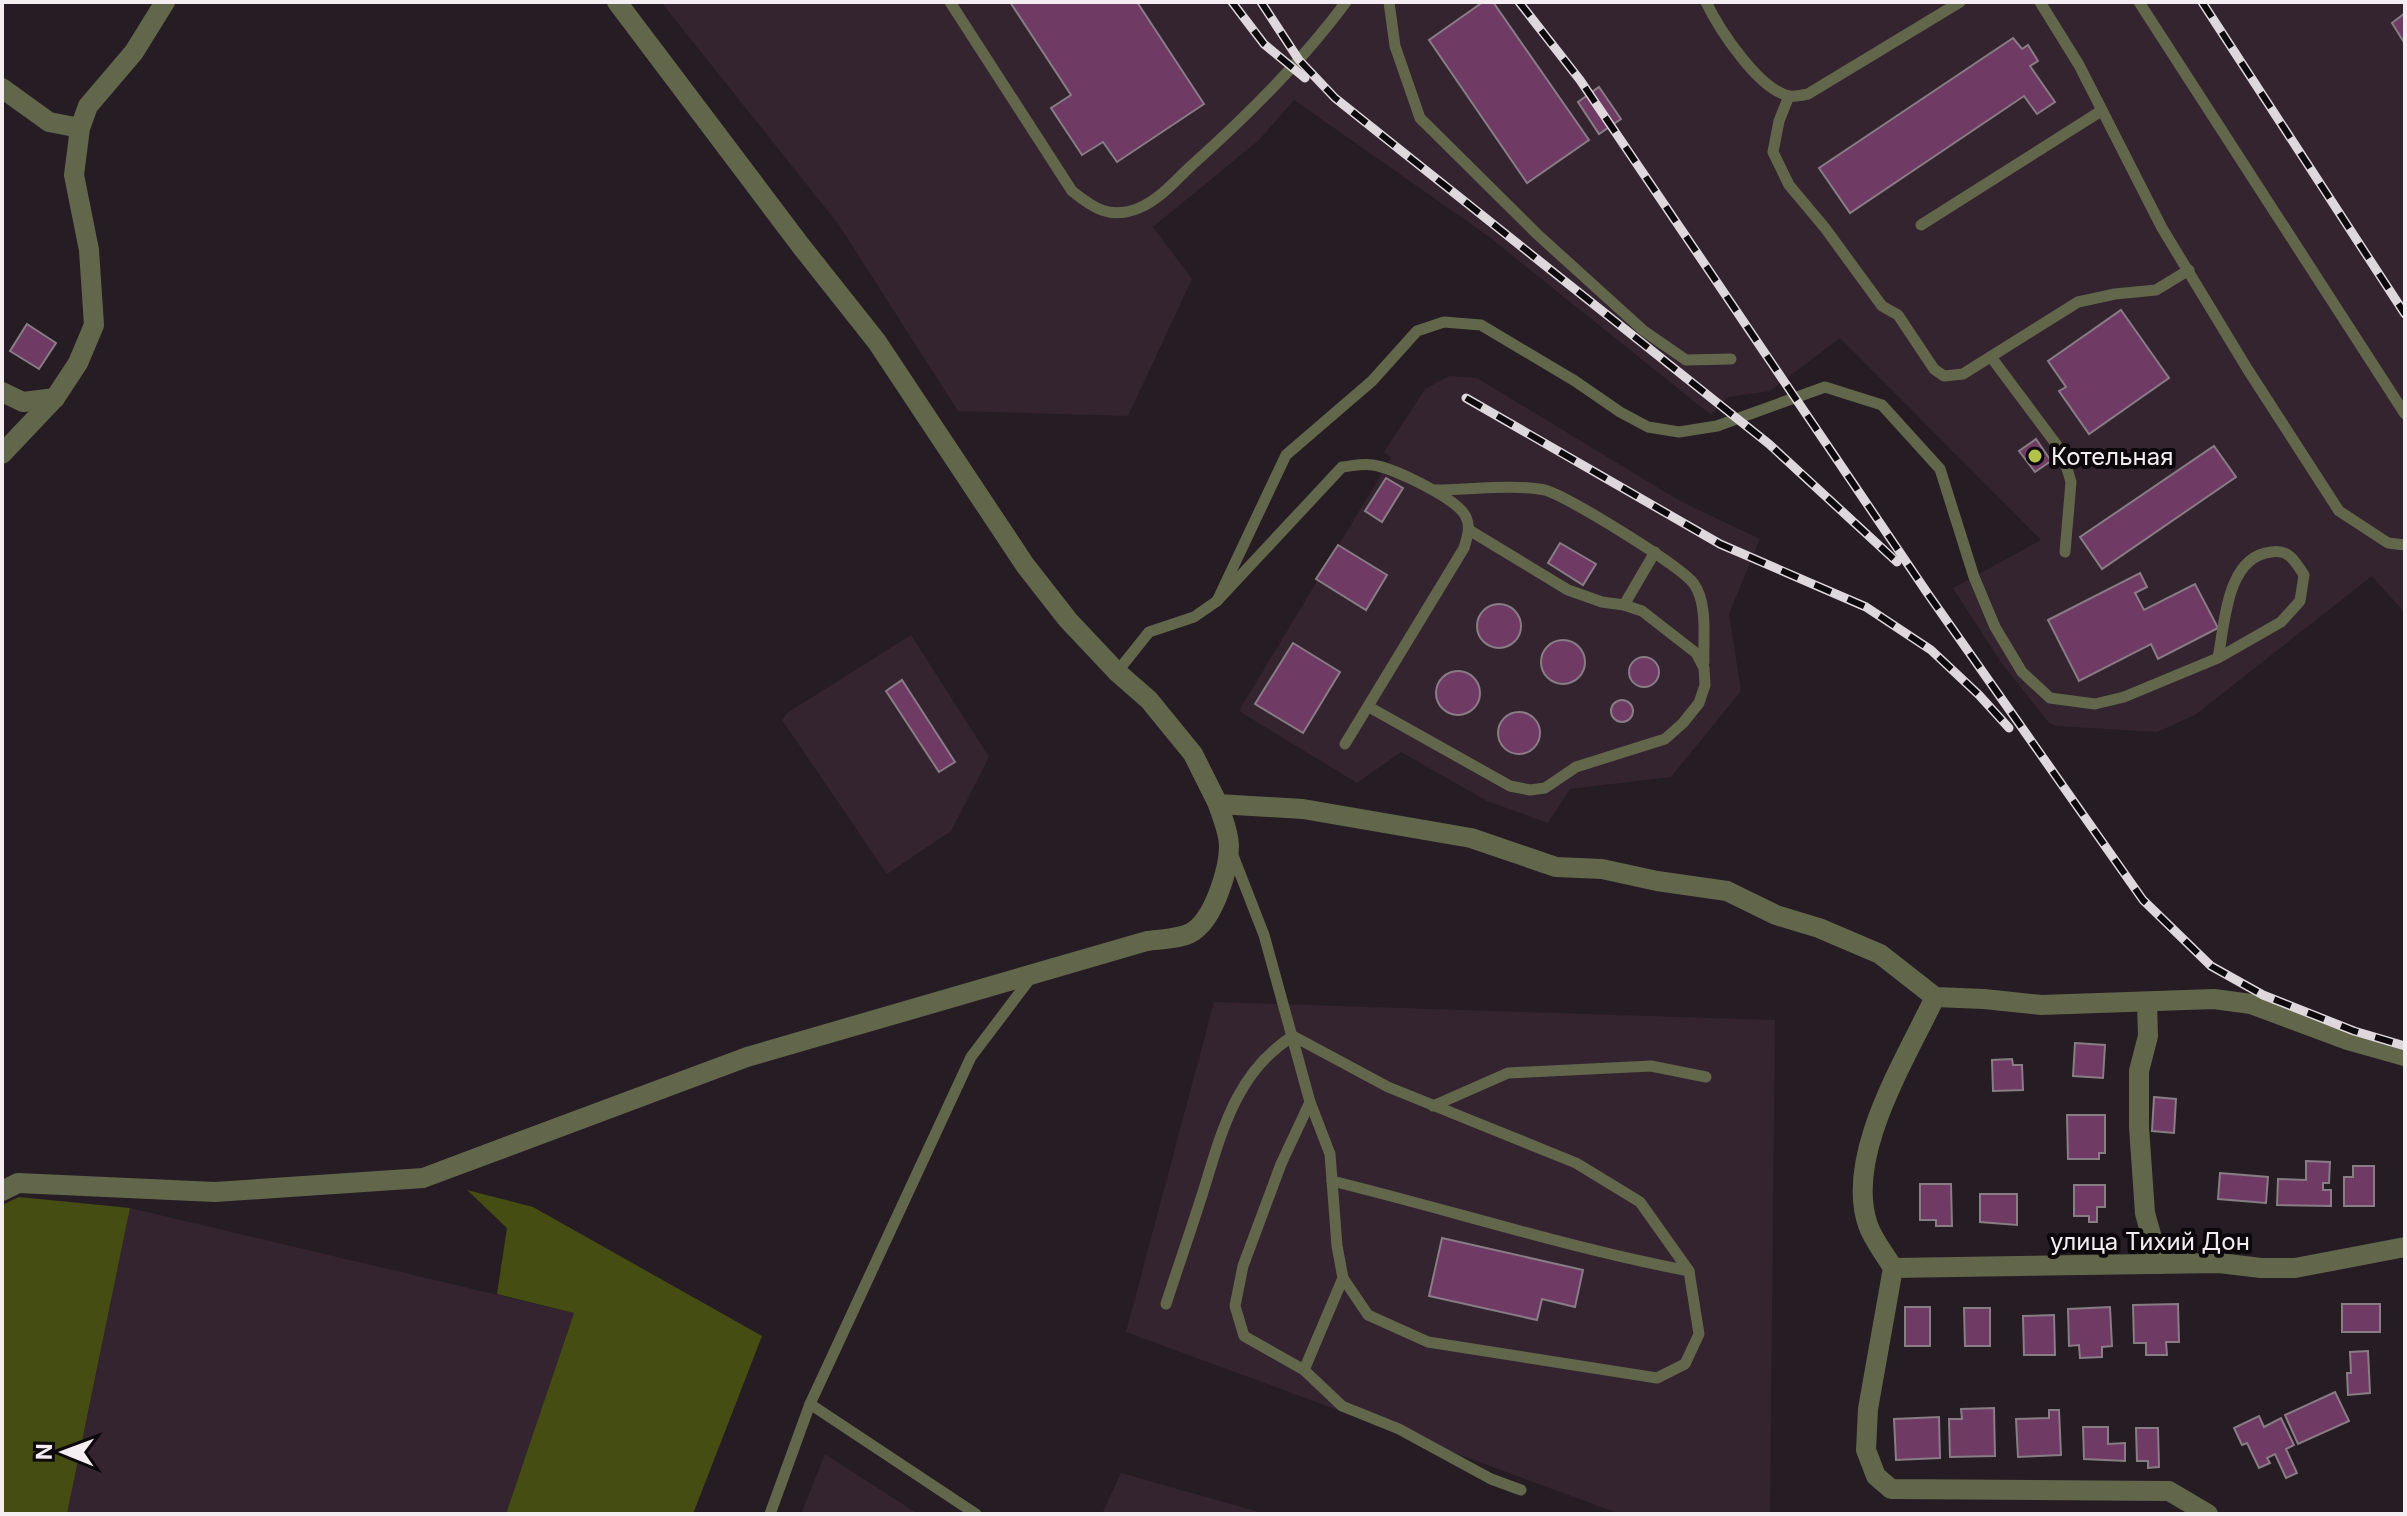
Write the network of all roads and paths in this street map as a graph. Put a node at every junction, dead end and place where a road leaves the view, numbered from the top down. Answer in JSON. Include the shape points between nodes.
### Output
{"nodes":[{"id":1,"x":165,"y":2,"type":"edge"},
{"id":2,"x":617,"y":2,"type":"edge"},
{"id":3,"x":950,"y":2,"type":"edge"},
{"id":4,"x":1346,"y":2,"type":"edge"},
{"id":5,"x":1389,"y":2,"type":"edge"},
{"id":6,"x":1706,"y":2,"type":"edge"},
{"id":7,"x":1960,"y":2,"type":"edge"},
{"id":8,"x":2040,"y":2,"type":"edge"},
{"id":9,"x":2139,"y":2,"type":"edge"},
{"id":10,"x":2,"y":88,"type":"edge"},
{"id":11,"x":1789,"y":96,"type":"junction"},
{"id":12,"x":2101,"y":111,"type":"junction"},
{"id":13,"x":80,"y":128,"type":"junction"},
{"id":14,"x":1921,"y":225,"type":"dead end"},
{"id":15,"x":2189,"y":270,"type":"junction"},
{"id":16,"x":1991,"y":357,"type":"junction"},
{"id":17,"x":1731,"y":359,"type":"dead end"},
{"id":18,"x":2,"y":392,"type":"edge"},
{"id":19,"x":55,"y":398,"type":"junction"},
{"id":20,"x":2405,"y":414,"type":"edge"},
{"id":21,"x":2,"y":454,"type":"edge"},
{"id":22,"x":1431,"y":490,"type":"junction"},
{"id":23,"x":1469,"y":530,"type":"junction"},
{"id":24,"x":2405,"y":545,"type":"edge"},
{"id":25,"x":1655,"y":552,"type":"junction"},
{"id":26,"x":2065,"y":552,"type":"dead end"},
{"id":27,"x":1217,"y":601,"type":"junction"},
{"id":28,"x":1624,"y":605,"type":"junction"},
{"id":29,"x":2218,"y":658,"type":"junction"},
{"id":30,"x":1704,"y":668,"type":"junction"},
{"id":31,"x":1117,"y":672,"type":"junction"},
{"id":32,"x":1369,"y":707,"type":"junction"},
{"id":33,"x":1345,"y":744,"type":"dead end"},
{"id":34,"x":1218,"y":804,"type":"junction"},
{"id":35,"x":1229,"y":845,"type":"junction"},
{"id":36,"x":1034,"y":975,"type":"junction"},
{"id":37,"x":1935,"y":997,"type":"junction"},
{"id":38,"x":2147,"y":1003,"type":"junction"},
{"id":39,"x":1293,"y":1036,"type":"junction"},
{"id":40,"x":2405,"y":1056,"type":"edge"},
{"id":41,"x":1706,"y":1077,"type":"dead end"},
{"id":42,"x":1310,"y":1102,"type":"junction"},
{"id":43,"x":1433,"y":1106,"type":"junction"},
{"id":44,"x":1332,"y":1181,"type":"junction"},
{"id":45,"x":2,"y":1191,"type":"edge"},
{"id":46,"x":2405,"y":1247,"type":"edge"},
{"id":47,"x":2159,"y":1264,"type":"junction"},
{"id":48,"x":1893,"y":1268,"type":"junction"},
{"id":49,"x":1689,"y":1271,"type":"junction"},
{"id":50,"x":1343,"y":1278,"type":"junction"},
{"id":51,"x":1166,"y":1304,"type":"dead end"},
{"id":52,"x":1304,"y":1370,"type":"junction"},
{"id":53,"x":810,"y":1404,"type":"junction"},
{"id":54,"x":1521,"y":1490,"type":"dead end"},
{"id":55,"x":770,"y":1514,"type":"edge"},
{"id":56,"x":976,"y":1514,"type":"edge"},
{"id":57,"x":2208,"y":1514,"type":"edge"}],
"edges":[{"from":1,"to":13,"type":"street","via":[[134,52],[88,106]]},
{"from":2,"to":31,"type":"street","via":[[877,342],[1025,565]]},
{"from":3,"to":4,"type":"lane","via":[[1072,191],[1097,211],[1121,212],[1156,198],[1235,127]]},
{"from":5,"to":17,"type":"lane","via":[[1395,46],[1420,118],[1644,331],[1686,360]]},
{"from":6,"to":11,"type":"lane","via":[[1746,64]]},
{"from":7,"to":11,"type":"lane","via":[[1808,94]]},
{"from":8,"to":12,"type":"lane"},
{"from":9,"to":20,"type":"lane"},
{"from":10,"to":13,"type":"street","via":[[49,122]]},
{"from":11,"to":16,"type":"lane","via":[[1773,152],[1789,185],[1882,306],[1898,315],[1944,376],[1963,374]]},
{"from":12,"to":14,"type":"lane"},
{"from":12,"to":15,"type":"lane"},
{"from":13,"to":19,"type":"street","via":[[74,175],[89,250],[94,325]]},
{"from":15,"to":16,"type":"lane","via":[[2156,290],[2078,302]]},
{"from":15,"to":24,"type":"lane","via":[[2339,511],[2388,543]]},
{"from":16,"to":26,"type":"lane","via":[[2062,452],[2071,482]]},
{"from":18,"to":19,"type":"street","via":[[23,402]]},
{"from":19,"to":21,"type":"street"},
{"from":22,"to":23,"type":"lane","via":[[1466,515]]},
{"from":22,"to":25,"type":"lane","via":[[1547,491]]},
{"from":22,"to":27,"type":"lane","via":[[1386,468],[1342,467]]},
{"from":23,"to":28,"type":"lane","via":[[1568,590]]},
{"from":23,"to":32,"type":"lane","via":[[1464,548]]},
{"from":25,"to":28,"type":"lane"},
{"from":25,"to":30,"type":"lane","via":[[1696,586]]},
{"from":27,"to":29,"type":"lane","via":[[1286,455],[1372,381],[1417,331],[1444,322],[1481,325],[1648,427],[1679,432],[1717,426],[1825,387],[1882,405],[1940,469],[1995,627],[2022,672],[2050,698],[2095,704]]},
{"from":27,"to":31,"type":"lane","via":[[1194,617],[1149,632]]},
{"from":28,"to":30,"type":"lane","via":[[1642,611],[1696,653]]},
{"from":29,"to":29,"type":"lane","via":[[2237,575],[2259,553],[2293,556],[2304,575],[2300,601],[2281,622]]},
{"from":30,"to":32,"type":"lane","via":[[1699,703],[1665,739],[1576,767],[1545,788],[1530,790],[1510,786]]},
{"from":31,"to":34,"type":"street","via":[[1149,700],[1193,754]]},
{"from":32,"to":33,"type":"lane"},
{"from":34,"to":35,"type":"street"},
{"from":34,"to":37,"type":"street","via":[[1303,809],[1471,838],[1556,867],[1602,869],[1727,891],[1880,954]]},
{"from":35,"to":36,"type":"street","via":[[1219,890],[1193,933],[1147,941]]},
{"from":35,"to":39,"type":"lane","via":[[1264,935]]},
{"from":36,"to":45,"type":"street","via":[[747,1057],[423,1178],[215,1192],[18,1183]]},
{"from":36,"to":53,"type":"lane","via":[[971,1057]]},
{"from":37,"to":38,"type":"street","via":[[2041,1005]]},
{"from":37,"to":48,"type":"street","via":[[1872,1129],[1864,1177],[1869,1227]]},
{"from":38,"to":40,"type":"street","via":[[2214,999],[2251,1004]]},
{"from":38,"to":47,"type":"street","via":[[2139,1127],[2145,1213]]},
{"from":39,"to":42,"type":"lane"},
{"from":39,"to":43,"type":"lane"},
{"from":39,"to":51,"type":"lane","via":[[1272,1049],[1236,1099]]},
{"from":41,"to":43,"type":"lane","via":[[1651,1066],[1508,1073]]},
{"from":42,"to":44,"type":"lane","via":[[1330,1154]]},
{"from":42,"to":52,"type":"lane","via":[[1243,1266],[1235,1306],[1244,1336]]},
{"from":43,"to":49,"type":"lane","via":[[1576,1163],[1640,1202]]},
{"from":44,"to":49,"type":"lane","via":[[1569,1245]]},
{"from":44,"to":50,"type":"lane"},
{"from":46,"to":47,"type":"street","name":"улица Тихий Дон","via":[[2295,1268]]},
{"from":47,"to":48,"type":"street","name":"улица Тихий Дон"},
{"from":48,"to":57,"type":"street","via":[[1868,1409],[1866,1450],[1876,1476],[1891,1489],[2169,1491]]},
{"from":49,"to":50,"type":"lane","via":[[1699,1334],[1685,1364],[1657,1378],[1428,1342],[1368,1315]]},
{"from":50,"to":52,"type":"lane"},
{"from":52,"to":54,"type":"lane","via":[[1342,1406]]},
{"from":53,"to":55,"type":"lane"},
{"from":53,"to":56,"type":"lane"}]}
